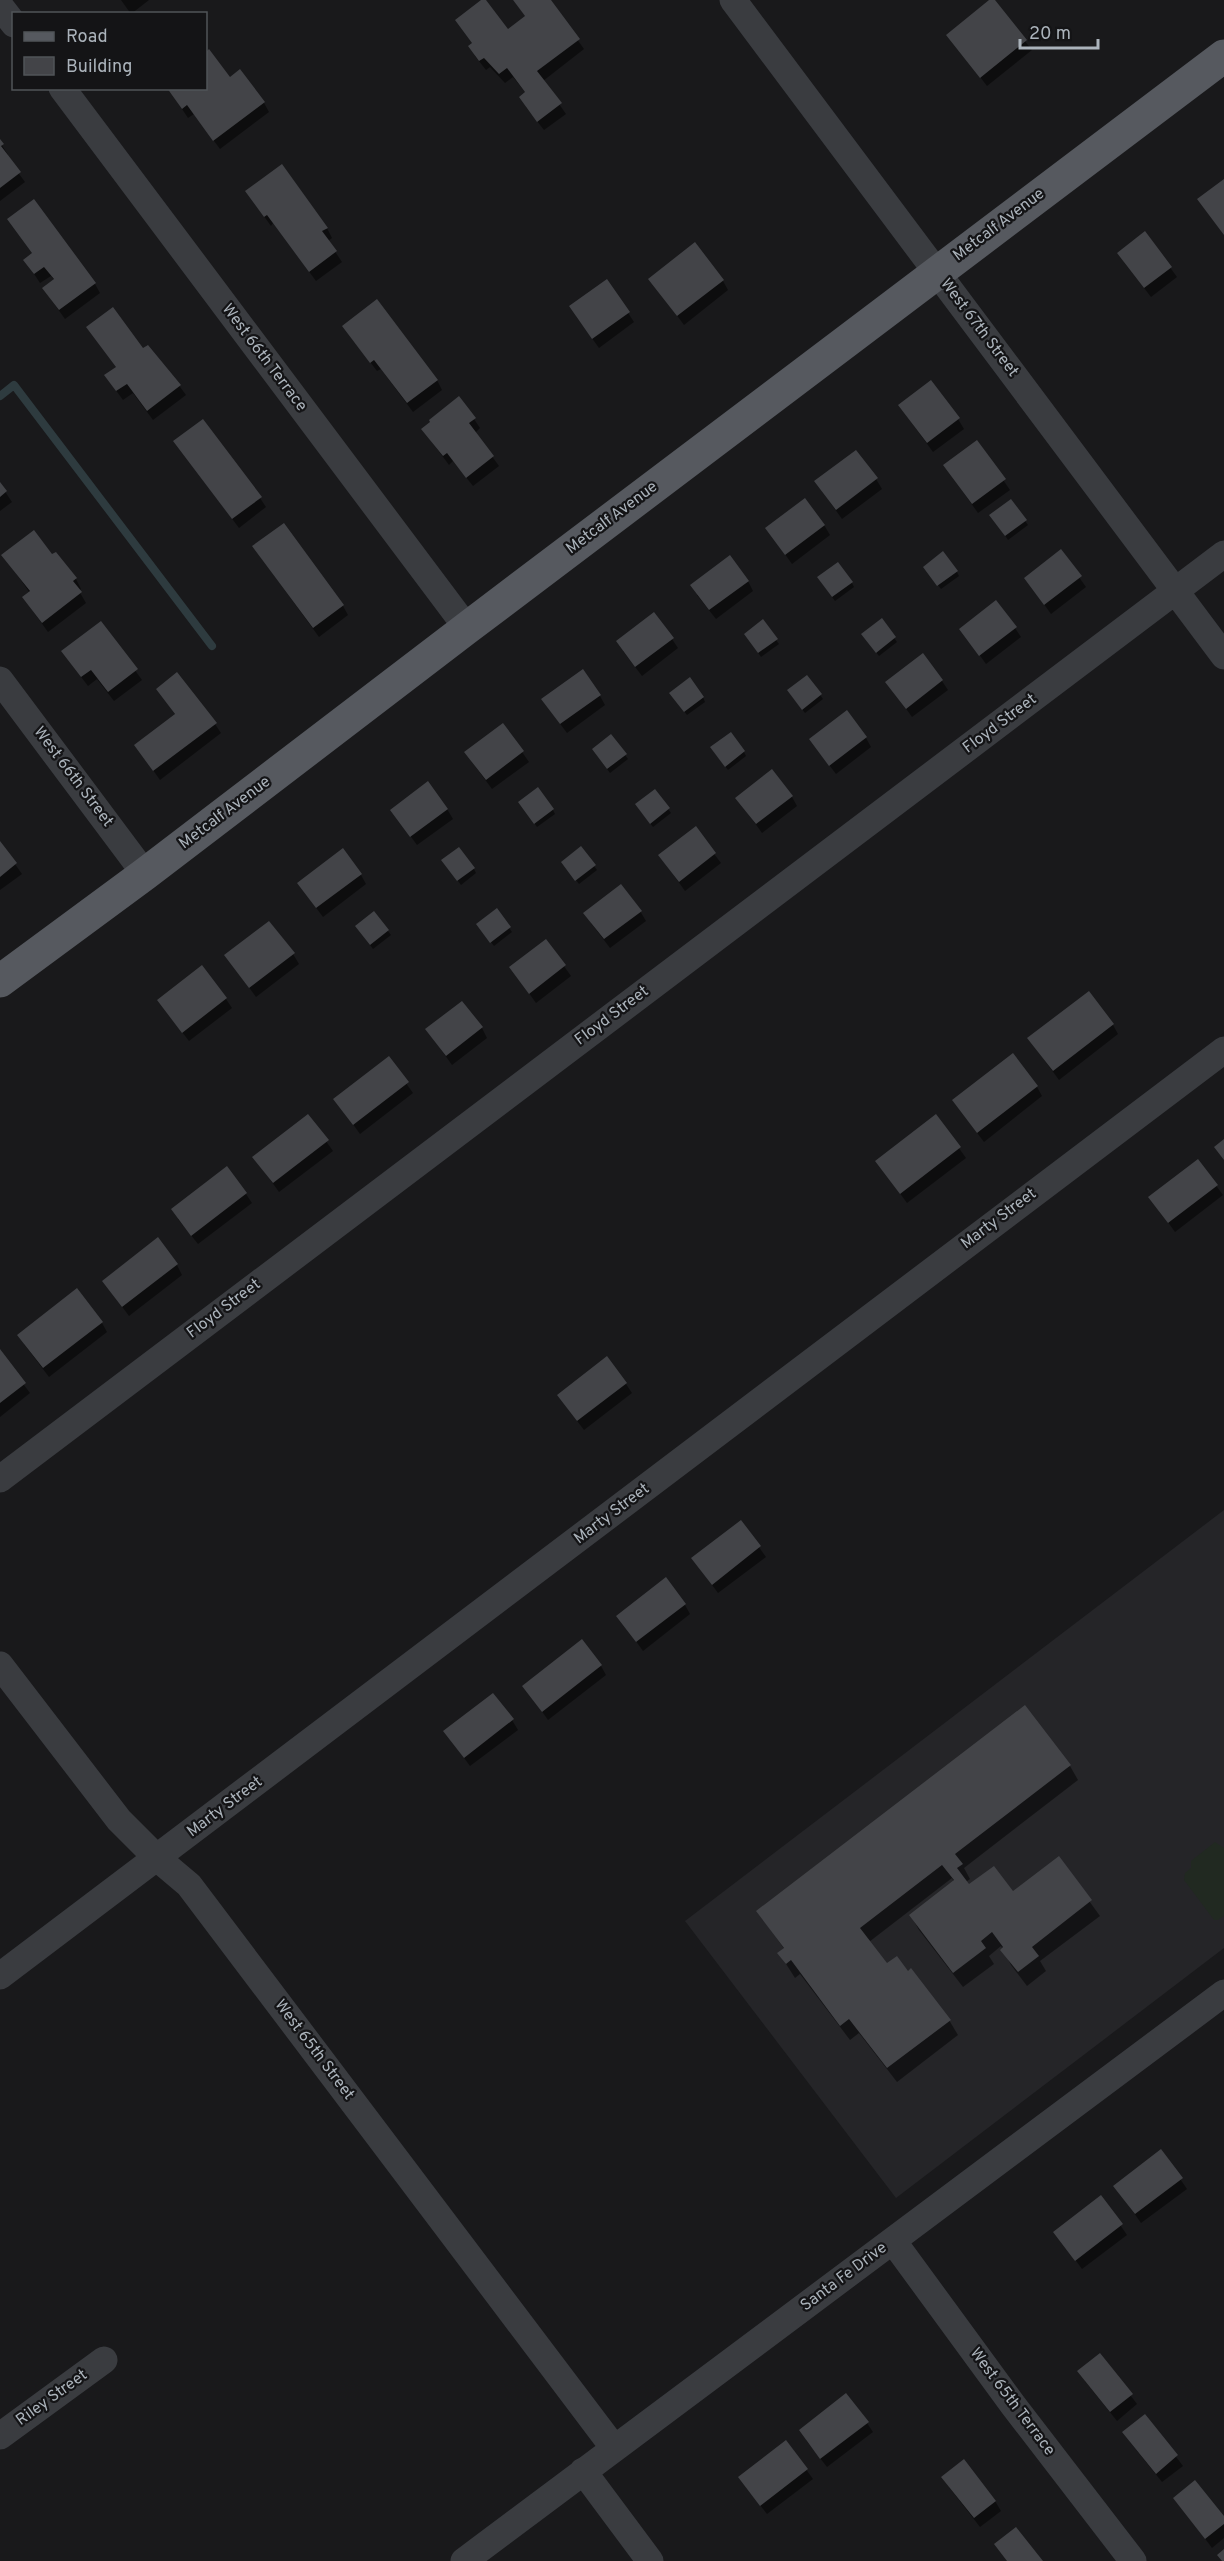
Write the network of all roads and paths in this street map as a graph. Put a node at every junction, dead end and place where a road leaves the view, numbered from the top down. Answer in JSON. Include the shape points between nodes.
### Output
{"nodes":[{"id":1,"x":733,"y":0,"type":"edge"},
{"id":2,"x":0,"y":6,"type":"edge"},
{"id":3,"x":12,"y":21,"type":"edge"},
{"id":4,"x":1224,"y":56,"type":"edge"},
{"id":5,"x":63,"y":90,"type":"edge"},
{"id":6,"x":937,"y":272,"type":"junction"},
{"id":7,"x":1224,"y":554,"type":"edge"},
{"id":8,"x":1175,"y":590,"type":"junction"},
{"id":9,"x":466,"y":628,"type":"junction"},
{"id":10,"x":1224,"y":656,"type":"edge"},
{"id":11,"x":0,"y":680,"type":"edge"},
{"id":12,"x":146,"y":874,"type":"junction"},
{"id":13,"x":0,"y":981,"type":"edge"},
{"id":14,"x":1224,"y":1050,"type":"edge"},
{"id":15,"x":0,"y":1479,"type":"edge"},
{"id":16,"x":0,"y":1665,"type":"edge"},
{"id":17,"x":157,"y":1858,"type":"junction"},
{"id":18,"x":0,"y":1976,"type":"edge"},
{"id":19,"x":1220,"y":2002,"type":"edge"},
{"id":20,"x":893,"y":2241,"type":"junction"},
{"id":21,"x":104,"y":2360,"type":"dead end"},
{"id":22,"x":0,"y":2436,"type":"edge"},
{"id":23,"x":614,"y":2448,"type":"junction"},
{"id":24,"x":583,"y":2471,"type":"junction"},
{"id":25,"x":464,"y":2561,"type":"edge"},
{"id":26,"x":650,"y":2561,"type":"edge"},
{"id":27,"x":1133,"y":2561,"type":"edge"}],
"edges":[{"from":1,"to":6,"type":"street","name":"West 67th Street"},
{"from":2,"to":3,"type":"street"},
{"from":4,"to":6,"type":"main road","name":"Metcalf Avenue"},
{"from":5,"to":9,"type":"street","name":"West 66th Terrace"},
{"from":6,"to":8,"type":"street","name":"West 67th Street"},
{"from":6,"to":9,"type":"main road","name":"Metcalf Avenue"},
{"from":7,"to":8,"type":"street","name":"Floyd Street"},
{"from":8,"to":10,"type":"street","name":"West 67th Street"},
{"from":8,"to":15,"type":"street","name":"Floyd Street"},
{"from":9,"to":12,"type":"main road","name":"Metcalf Avenue"},
{"from":11,"to":12,"type":"street","name":"West 66th Street"},
{"from":12,"to":13,"type":"main road","name":"Metcalf Avenue"},
{"from":14,"to":17,"type":"street","name":"Marty Street"},
{"from":16,"to":17,"type":"street","name":"West 65th Street","via":[[119,1820]]},
{"from":17,"to":18,"type":"street","name":"Marty Street"},
{"from":17,"to":23,"type":"street","name":"West 65th Street","via":[[189,1885]]},
{"from":19,"to":20,"type":"street","name":"Santa Fe Drive","via":[[1097,2085]]},
{"from":20,"to":23,"type":"street","name":"Santa Fe Drive"},
{"from":20,"to":27,"type":"street","name":"West 65th Terrace"},
{"from":21,"to":22,"type":"street","name":"Riley Street"},
{"from":23,"to":24,"type":"street","name":"Santa Fe Drive"},
{"from":24,"to":25,"type":"street","name":"Santa Fe Drive"},
{"from":24,"to":26,"type":"street"}]}
